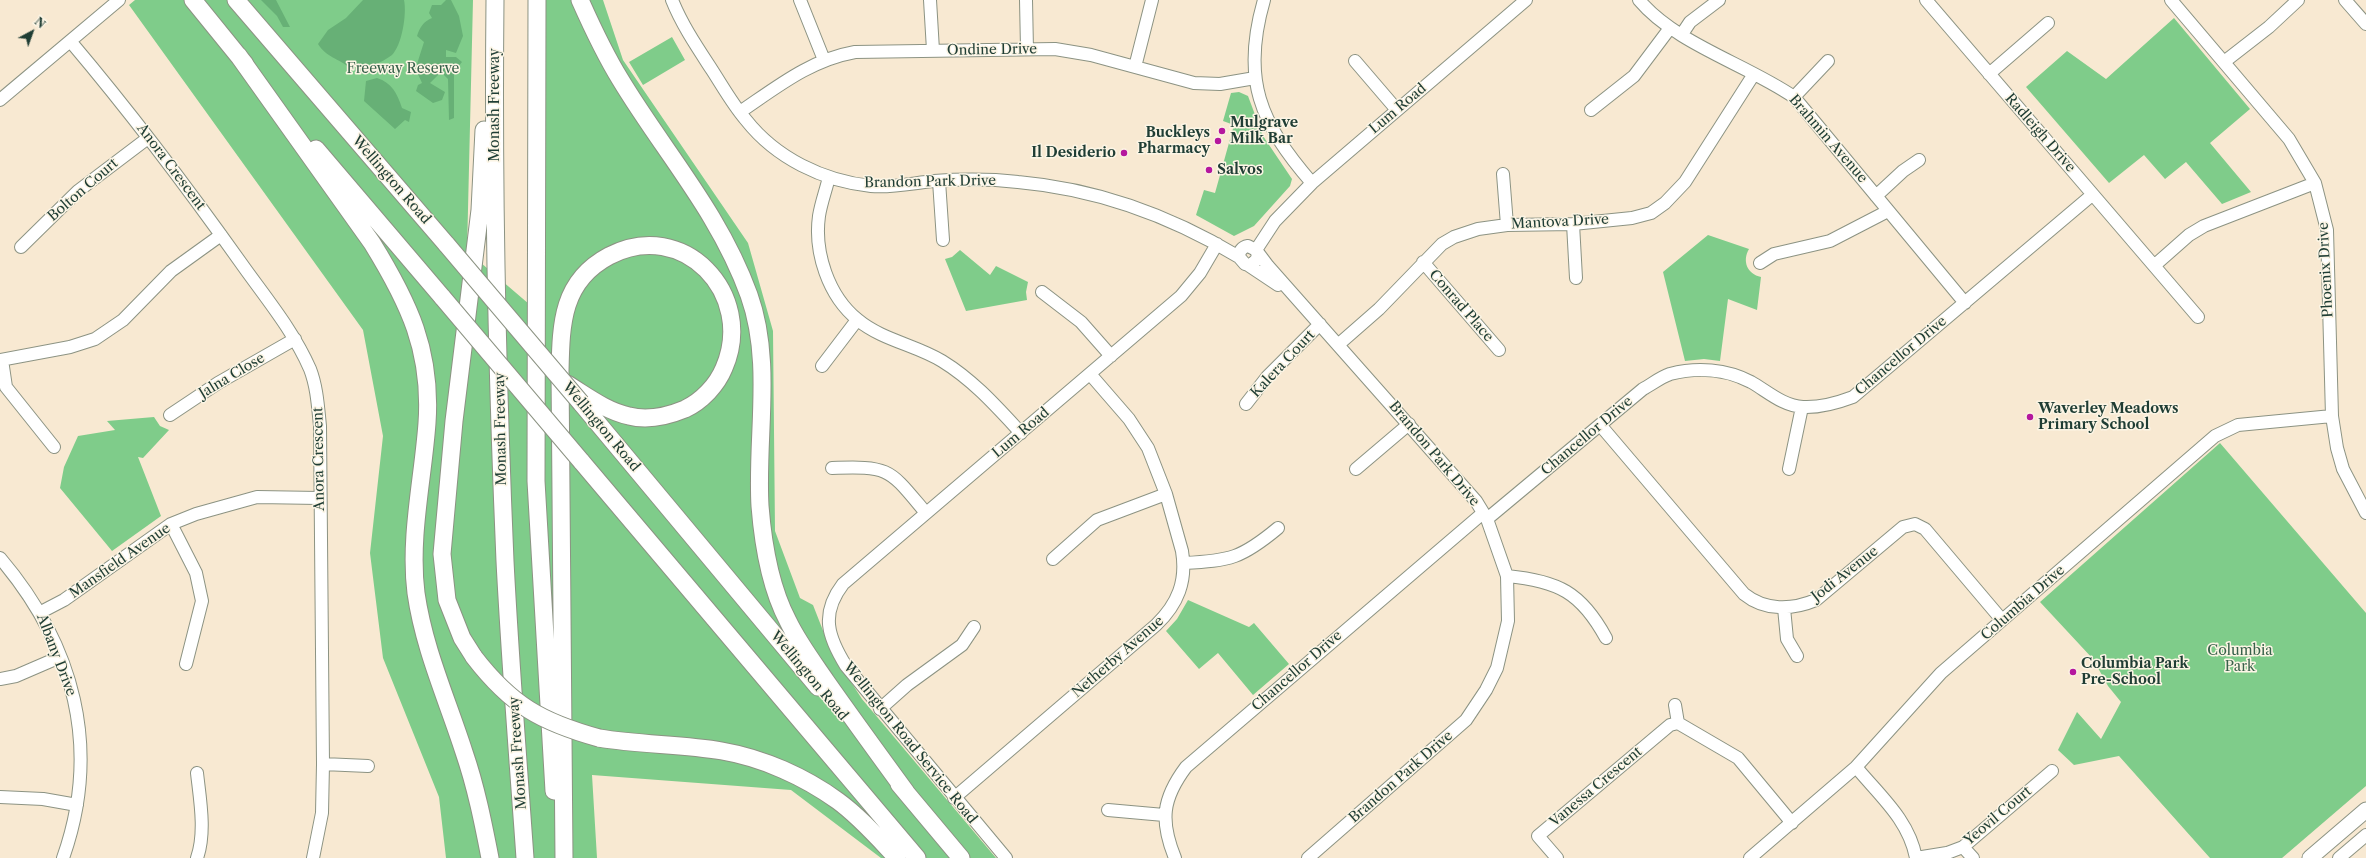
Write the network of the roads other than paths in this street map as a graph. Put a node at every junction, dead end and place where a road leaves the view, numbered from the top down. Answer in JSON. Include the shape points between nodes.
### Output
{"nodes":[{"id":1,"x":119,"y":0,"type":"edge"},
{"id":2,"x":193,"y":0,"type":"edge"},
{"id":3,"x":236,"y":0,"type":"edge"},
{"id":4,"x":494,"y":0,"type":"edge"},
{"id":5,"x":537,"y":0,"type":"edge"},
{"id":6,"x":580,"y":0,"type":"edge"},
{"id":7,"x":672,"y":0,"type":"edge"},
{"id":8,"x":800,"y":0,"type":"edge"},
{"id":9,"x":930,"y":0,"type":"edge"},
{"id":10,"x":1026,"y":0,"type":"edge"},
{"id":11,"x":1152,"y":0,"type":"edge"},
{"id":12,"x":1264,"y":0,"type":"edge"},
{"id":13,"x":1526,"y":0,"type":"edge"},
{"id":14,"x":1639,"y":0,"type":"edge"},
{"id":15,"x":1719,"y":0,"type":"edge"},
{"id":16,"x":1926,"y":0,"type":"edge"},
{"id":17,"x":2171,"y":0,"type":"edge"},
{"id":18,"x":2298,"y":0,"type":"edge"},
{"id":19,"x":2345,"y":0,"type":"edge"},
{"id":20,"x":2048,"y":23,"type":"dead end"},
{"id":21,"x":2366,"y":24,"type":"edge"},
{"id":22,"x":1670,"y":28,"type":"junction"},
{"id":23,"x":1682,"y":34,"type":"junction"},
{"id":24,"x":71,"y":42,"type":"junction"},
{"id":25,"x":1027,"y":48,"type":"junction"},
{"id":26,"x":933,"y":50,"type":"junction"},
{"id":27,"x":238,"y":55,"type":"junction"},
{"id":28,"x":824,"y":60,"type":"junction"},
{"id":29,"x":1355,"y":61,"type":"dead end"},
{"id":30,"x":1828,"y":61,"type":"dead end"},
{"id":31,"x":2224,"y":62,"type":"junction"},
{"id":32,"x":1135,"y":67,"type":"junction"},
{"id":33,"x":1754,"y":74,"type":"junction"},
{"id":34,"x":1990,"y":74,"type":"junction"},
{"id":35,"x":1255,"y":78,"type":"junction"},
{"id":36,"x":1794,"y":97,"type":"junction"},
{"id":37,"x":0,"y":100,"type":"edge"},
{"id":38,"x":1397,"y":110,"type":"junction"},
{"id":39,"x":1591,"y":110,"type":"dead end"},
{"id":40,"x":740,"y":112,"type":"junction"},
{"id":41,"x":148,"y":138,"type":"junction"},
{"id":42,"x":1919,"y":160,"type":"dead end"},
{"id":43,"x":1503,"y":174,"type":"dead end"},
{"id":44,"x":829,"y":177,"type":"junction"},
{"id":45,"x":939,"y":181,"type":"junction"},
{"id":46,"x":1312,"y":183,"type":"junction"},
{"id":47,"x":2315,"y":183,"type":"junction"},
{"id":48,"x":2092,"y":195,"type":"junction"},
{"id":49,"x":1876,"y":196,"type":"junction"},
{"id":50,"x":1888,"y":211,"type":"junction"},
{"id":51,"x":1573,"y":224,"type":"junction"},
{"id":52,"x":1507,"y":225,"type":"junction"},
{"id":53,"x":221,"y":235,"type":"junction"},
{"id":54,"x":943,"y":240,"type":"dead end"},
{"id":55,"x":1217,"y":244,"type":"junction"},
{"id":56,"x":22,"y":247,"type":"dead end"},
{"id":57,"x":1248,"y":253,"type":"junction"},
{"id":58,"x":1423,"y":262,"type":"junction"},
{"id":59,"x":1760,"y":263,"type":"dead end"},
{"id":60,"x":2155,"y":265,"type":"junction"},
{"id":61,"x":1576,"y":278,"type":"dead end"},
{"id":62,"x":1042,"y":292,"type":"dead end"},
{"id":63,"x":1965,"y":303,"type":"junction"},
{"id":64,"x":2198,"y":317,"type":"dead end"},
{"id":65,"x":857,"y":320,"type":"junction"},
{"id":66,"x":1320,"y":324,"type":"junction"},
{"id":67,"x":295,"y":339,"type":"junction"},
{"id":68,"x":1339,"y":344,"type":"junction"},
{"id":69,"x":1499,"y":350,"type":"dead end"},
{"id":70,"x":1110,"y":356,"type":"junction"},
{"id":71,"x":1,"y":360,"type":"edge"},
{"id":72,"x":822,"y":366,"type":"dead end"},
{"id":73,"x":1090,"y":374,"type":"junction"},
{"id":74,"x":581,"y":398,"type":"junction"},
{"id":75,"x":1246,"y":404,"type":"dead end"},
{"id":76,"x":1802,"y":407,"type":"junction"},
{"id":77,"x":170,"y":415,"type":"dead end"},
{"id":78,"x":2332,"y":416,"type":"junction"},
{"id":79,"x":1409,"y":424,"type":"junction"},
{"id":80,"x":1601,"y":426,"type":"junction"},
{"id":81,"x":1021,"y":433,"type":"junction"},
{"id":82,"x":54,"y":447,"type":"dead end"},
{"id":83,"x":832,"y":468,"type":"dead end"},
{"id":84,"x":1356,"y":469,"type":"dead end"},
{"id":85,"x":1789,"y":469,"type":"dead end"},
{"id":86,"x":1166,"y":494,"type":"junction"},
{"id":87,"x":319,"y":498,"type":"junction"},
{"id":88,"x":926,"y":513,"type":"junction"},
{"id":89,"x":2366,"y":513,"type":"edge"},
{"id":90,"x":1485,"y":516,"type":"junction"},
{"id":91,"x":170,"y":524,"type":"junction"},
{"id":92,"x":1278,"y":528,"type":"dead end"},
{"id":93,"x":0,"y":558,"type":"edge"},
{"id":94,"x":1053,"y":559,"type":"dead end"},
{"id":95,"x":1184,"y":563,"type":"junction"},
{"id":96,"x":1507,"y":576,"type":"junction"},
{"id":97,"x":1784,"y":608,"type":"junction"},
{"id":98,"x":41,"y":612,"type":"junction"},
{"id":99,"x":828,"y":620,"type":"joint"},
{"id":100,"x":2002,"y":620,"type":"junction"},
{"id":101,"x":974,"y":627,"type":"dead end"},
{"id":102,"x":1606,"y":638,"type":"dead end"},
{"id":103,"x":1797,"y":656,"type":"dead end"},
{"id":104,"x":60,"y":657,"type":"junction"},
{"id":105,"x":186,"y":664,"type":"dead end"},
{"id":106,"x":0,"y":679,"type":"edge"},
{"id":107,"x":1675,"y":705,"type":"dead end"},
{"id":108,"x":880,"y":709,"type":"junction"},
{"id":109,"x":1678,"y":723,"type":"junction"},
{"id":110,"x":323,"y":764,"type":"junction"},
{"id":111,"x":368,"y":766,"type":"dead end"},
{"id":112,"x":1856,"y":767,"type":"junction"},
{"id":113,"x":2052,"y":771,"type":"dead end"},
{"id":114,"x":197,"y":773,"type":"dead end"},
{"id":115,"x":906,"y":792,"type":"junction"},
{"id":116,"x":0,"y":797,"type":"edge"},
{"id":117,"x":954,"y":798,"type":"junction"},
{"id":118,"x":77,"y":805,"type":"junction"},
{"id":119,"x":1108,"y":810,"type":"dead end"},
{"id":120,"x":2366,"y":810,"type":"edge"},
{"id":121,"x":1164,"y":815,"type":"junction"},
{"id":122,"x":1792,"y":823,"type":"junction"},
{"id":123,"x":2366,"y":835,"type":"edge"},
{"id":124,"x":1963,"y":847,"type":"junction"},
{"id":125,"x":63,"y":858,"type":"edge"},
{"id":126,"x":197,"y":858,"type":"edge"},
{"id":127,"x":313,"y":858,"type":"edge"},
{"id":128,"x":490,"y":858,"type":"edge"},
{"id":129,"x":525,"y":858,"type":"edge"},
{"id":130,"x":559,"y":858,"type":"edge"},
{"id":131,"x":564,"y":858,"type":"edge"},
{"id":132,"x":897,"y":858,"type":"edge"},
{"id":133,"x":917,"y":858,"type":"edge"},
{"id":134,"x":962,"y":858,"type":"edge"},
{"id":135,"x":1006,"y":858,"type":"edge"},
{"id":136,"x":1175,"y":858,"type":"edge"},
{"id":137,"x":1308,"y":858,"type":"edge"},
{"id":138,"x":1556,"y":858,"type":"edge"},
{"id":139,"x":1750,"y":858,"type":"edge"},
{"id":140,"x":1916,"y":858,"type":"edge"},
{"id":141,"x":1973,"y":858,"type":"edge"},
{"id":142,"x":2310,"y":858,"type":"edge"},
{"id":143,"x":2339,"y":858,"type":"edge"}],
"edges":[{"from":1,"to":24,"type":"street"},
{"from":2,"to":27,"type":"highway"},
{"from":3,"to":74,"type":"highway","name":"Wellington Road","bridge":true,"via":[[563,382]]},
{"from":4,"to":129,"type":"highway","name":"Monash Freeway","via":[[494,124],[505,563]]},
{"from":4,"to":132,"type":"highway","bridge":true,"via":[[480,210],[454,421],[442,554],[447,600],[462,638],[492,680],[508,696],[559,727],[628,743],[722,751],[756,759],[811,784],[839,802]]},
{"from":5,"to":130,"type":"highway","via":[[536,481],[547,703]]},
{"from":6,"to":115,"type":"highway","via":[[597,39],[621,81],[718,226],[750,296],[758,333],[761,376],[760,504],[763,532],[773,583],[787,621],[832,690]]},
{"from":7,"to":40,"type":"street","name":"Brandon Park Drive","via":[[693,41]]},
{"from":8,"to":28,"type":"street"},
{"from":9,"to":26,"type":"street"},
{"from":10,"to":25,"type":"street"},
{"from":11,"to":32,"type":"street"},
{"from":12,"to":35,"type":"street","via":[[1254,42]]},
{"from":13,"to":38,"type":"street","name":"Lum Road"},
{"from":14,"to":22,"type":"street","name":"Brahmin Avenue"},
{"from":15,"to":23,"type":"street","via":[[1690,22]]},
{"from":16,"to":34,"type":"street","name":"Radleigh Drive"},
{"from":17,"to":31,"type":"street","name":"Phoenix Drive"},
{"from":18,"to":31,"type":"street","via":[[2269,27]]},
{"from":19,"to":21,"type":"street"},
{"from":20,"to":34,"type":"street"},
{"from":22,"to":23,"type":"street","name":"Brahmin Avenue"},
{"from":22,"to":39,"type":"street","via":[[1634,76]]},
{"from":23,"to":33,"type":"street","name":"Brahmin Avenue"},
{"from":24,"to":37,"type":"street"},
{"from":24,"to":41,"type":"street","name":"Anora Crescent","via":[[128,109]]},
{"from":25,"to":26,"type":"street","name":"Ondine Drive"},
{"from":25,"to":32,"type":"street","name":"Ondine Drive","via":[[1080,53]]},
{"from":26,"to":28,"type":"street","name":"Ondine Drive","via":[[856,52]]},
{"from":27,"to":128,"type":"highway","via":[[372,243],[392,274],[413,316],[426,369],[427,422],[415,541],[416,591],[424,637],[464,752],[481,810]]},
{"from":27,"to":133,"type":"highway","bridge":true},
{"from":28,"to":40,"type":"street","name":"Ondine Drive","via":[[802,70]]},
{"from":29,"to":38,"type":"street"},
{"from":30,"to":36,"type":"street"},
{"from":31,"to":47,"type":"street","name":"Phoenix Drive","via":[[2289,139]]},
{"from":32,"to":35,"type":"street","name":"Ondine Drive","via":[[1202,84]]},
{"from":33,"to":36,"type":"street","name":"Brahmin Avenue","via":[[1774,83]]},
{"from":33,"to":51,"type":"street","name":"Mantova Drive","via":[[1685,182],[1665,203],[1651,213],[1632,218]]},
{"from":34,"to":48,"type":"street","name":"Radleigh Drive"},
{"from":35,"to":46,"type":"street","via":[[1263,109],[1276,138]]},
{"from":36,"to":49,"type":"street","name":"Brahmin Avenue"},
{"from":38,"to":46,"type":"street","name":"Lum Road"},
{"from":40,"to":44,"type":"street","name":"Brandon Park Drive","via":[[760,135],[783,154]]},
{"from":41,"to":53,"type":"street","name":"Anora Crescent"},
{"from":41,"to":56,"type":"street","name":"Bolton Court","via":[[78,191]]},
{"from":42,"to":49,"type":"street"},
{"from":43,"to":52,"type":"street"},
{"from":44,"to":45,"type":"street","name":"Brandon Park Drive","via":[[871,186]]},
{"from":44,"to":65,"type":"street","via":[[819,214],[819,253],[831,285]]},
{"from":45,"to":54,"type":"street"},
{"from":45,"to":55,"type":"street","name":"Brandon Park Drive","via":[[1008,181],[1044,184],[1089,193],[1166,218]]},
{"from":46,"to":57,"type":"street","name":"Lum Road"},
{"from":47,"to":60,"type":"street","via":[[2204,226],[2189,235]]},
{"from":47,"to":78,"type":"street","name":"Phoenix Drive","via":[[2327,230]]},
{"from":48,"to":60,"type":"street","name":"Radleigh Drive"},
{"from":48,"to":63,"type":"street","name":"Chancellor Drive"},
{"from":49,"to":50,"type":"street","name":"Brahmin Avenue"},
{"from":50,"to":59,"type":"street","via":[[1830,241],[1774,254]]},
{"from":50,"to":63,"type":"street","name":"Brahmin Avenue"},
{"from":51,"to":52,"type":"street","name":"Mantova Drive"},
{"from":51,"to":61,"type":"street"},
{"from":52,"to":58,"type":"street","name":"Mantova Drive","via":[[1478,229],[1454,237],[1442,244]]},
{"from":53,"to":67,"type":"street","name":"Anora Crescent"},
{"from":53,"to":71,"type":"street","via":[[171,271],[123,320],[95,339],[70,347]]},
{"from":55,"to":57,"type":"street","name":"Brandon Park Drive"},
{"from":55,"to":70,"type":"street","name":"Lum Road","via":[[1188,289]]},
{"from":57,"to":66,"type":"street","name":"Brandon Park Drive"},
{"from":58,"to":68,"type":"street","name":"Mantova Drive","via":[[1379,309]]},
{"from":58,"to":69,"type":"street","name":"Conrad Place"},
{"from":60,"to":64,"type":"street","name":"Radleigh Drive"},
{"from":62,"to":70,"type":"street","via":[[1081,322]]},
{"from":63,"to":76,"type":"street","name":"Chancellor Drive","via":[[1853,397],[1832,405]]},
{"from":65,"to":72,"type":"street"},
{"from":65,"to":81,"type":"street","via":[[924,351],[951,367],[981,391]]},
{"from":66,"to":68,"type":"street","name":"Brandon Park Drive"},
{"from":66,"to":75,"type":"street","name":"Kalera Court","via":[[1267,377]]},
{"from":67,"to":77,"type":"street","name":"Jalna Close","via":[[218,383]]},
{"from":67,"to":87,"type":"street","name":"Anora Crescent","via":[[310,371],[317,398],[320,426]]},
{"from":68,"to":79,"type":"street","name":"Brandon Park Drive"},
{"from":70,"to":73,"type":"street","name":"Lum Road"},
{"from":71,"to":82,"type":"street","via":[[6,387]]},
{"from":73,"to":81,"type":"street","name":"Lum Road"},
{"from":73,"to":86,"type":"street","name":"Netherby Avenue","via":[[1139,433],[1153,458]]},
{"from":74,"to":115,"type":"highway","name":"Wellington Road"},
{"from":74,"to":131,"type":"highway","via":[[629,416],[644,418],[672,415],[691,406],[702,397],[722,374],[732,344],[730,307],[714,277],[697,261],[682,252],[650,246],[632,248],[597,263],[578,283],[565,307],[560,338]]},
{"from":76,"to":80,"type":"street","name":"Chancellor Drive","via":[[1772,397],[1750,382],[1727,372],[1702,369],[1669,374],[1643,389]]},
{"from":76,"to":85,"type":"street"},
{"from":78,"to":89,"type":"street","name":"Phoenix Drive","via":[[2337,448],[2344,469]]},
{"from":78,"to":100,"type":"street","name":"Columbia Drive","via":[[2238,425],[2215,436]]},
{"from":79,"to":84,"type":"street"},
{"from":79,"to":90,"type":"street","name":"Brandon Park Drive","via":[[1465,488]]},
{"from":80,"to":90,"type":"street","name":"Chancellor Drive"},
{"from":80,"to":97,"type":"street","name":"Jodi Avenue","via":[[1744,594],[1753,601],[1767,606]]},
{"from":81,"to":88,"type":"street","name":"Lum Road"},
{"from":83,"to":88,"type":"street","via":[[874,467],[887,472],[900,482]]},
{"from":86,"to":94,"type":"street","via":[[1097,520]]},
{"from":86,"to":95,"type":"street","name":"Netherby Avenue"},
{"from":87,"to":91,"type":"street","name":"Mansfield Avenue","via":[[257,497]]},
{"from":87,"to":110,"type":"street","name":"Anora Crescent"},
{"from":88,"to":99,"type":"street","name":"Lum Road","via":[[843,584],[832,601]]},
{"from":90,"to":96,"type":"street","name":"Brandon Park Drive"},
{"from":90,"to":121,"type":"street","name":"Chancellor Drive","via":[[1186,767],[1176,780]]},
{"from":91,"to":98,"type":"street","name":"Mansfield Avenue","via":[[64,600]]},
{"from":91,"to":105,"type":"street","via":[[196,573],[202,601]]},
{"from":92,"to":95,"type":"street","via":[[1242,555],[1220,561]]},
{"from":93,"to":98,"type":"street","name":"Albany Drive"},
{"from":95,"to":117,"type":"street","name":"Netherby Avenue","via":[[1181,589],[1166,616]]},
{"from":96,"to":102,"type":"street","via":[[1544,582],[1569,591],[1594,614]]},
{"from":96,"to":137,"type":"street","name":"Brandon Park Drive","via":[[1508,621],[1497,668],[1466,720]]},
{"from":97,"to":100,"type":"street","name":"Jodi Avenue","via":[[1803,606],[1816,600],[1903,527],[1915,524],[1925,529]]},
{"from":97,"to":103,"type":"street","via":[[1787,639]]},
{"from":98,"to":104,"type":"street","name":"Albany Drive"},
{"from":99,"to":108,"type":"street","name":"Wellington Road Service Road","via":[[830,636],[838,654]]},
{"from":100,"to":112,"type":"street","name":"Columbia Drive","via":[[1929,684]]},
{"from":101,"to":108,"type":"street","via":[[957,649]]},
{"from":104,"to":106,"type":"street","via":[[16,676]]},
{"from":104,"to":118,"type":"street","name":"Albany Drive","via":[[72,689],[80,733],[81,772]]},
{"from":107,"to":109,"type":"street"},
{"from":108,"to":117,"type":"street","name":"Wellington Road Service Road"},
{"from":109,"to":122,"type":"street","via":[[1738,758]]},
{"from":109,"to":138,"type":"street","name":"Vanessa Crescent","via":[[1670,726],[1538,836]]},
{"from":110,"to":111,"type":"street"},
{"from":110,"to":127,"type":"street","name":"Anora Crescent","via":[[322,812]]},
{"from":112,"to":122,"type":"street","name":"Columbia Drive"},
{"from":112,"to":140,"type":"street","via":[[1905,825]]},
{"from":113,"to":124,"type":"street","name":"Yeovil Court"},
{"from":114,"to":126,"type":"street","via":[[201,815]]},
{"from":115,"to":134,"type":"highway","name":"Wellington Road"},
{"from":116,"to":118,"type":"street","via":[[43,798]]},
{"from":117,"to":135,"type":"street","name":"Wellington Road Service Road"},
{"from":118,"to":125,"type":"street","name":"Albany Drive","via":[[72,835]]},
{"from":119,"to":121,"type":"street"},
{"from":120,"to":142,"type":"main road"},
{"from":121,"to":136,"type":"street"},
{"from":122,"to":139,"type":"street","name":"Columbia Drive"},
{"from":123,"to":143,"type":"street"},
{"from":124,"to":140,"type":"street","name":"Yeovil Court"},
{"from":124,"to":141,"type":"street"}]}
